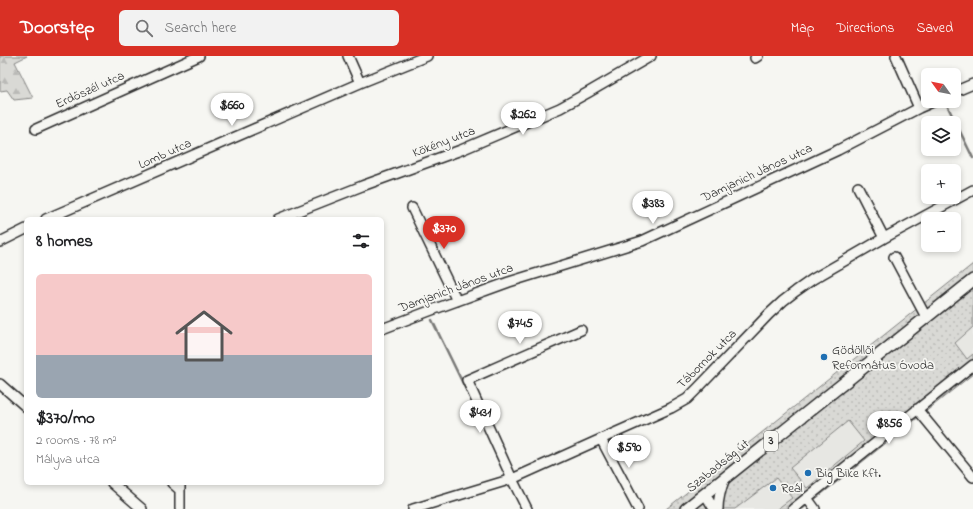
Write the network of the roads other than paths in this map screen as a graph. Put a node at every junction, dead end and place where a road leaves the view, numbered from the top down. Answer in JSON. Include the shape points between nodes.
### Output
{"nodes":[{"id":1,"x":199,"y":56,"type":"edge"},
{"id":2,"x":348,"y":56,"type":"edge"},
{"id":3,"x":427,"y":56,"type":"edge"},
{"id":4,"x":651,"y":56,"type":"edge"},
{"id":5,"x":896,"y":56,"type":"edge"},
{"id":6,"x":360,"y":83,"type":"junction"},
{"id":7,"x":973,"y":84,"type":"edge"},
{"id":8,"x":961,"y":89,"type":"edge"},
{"id":9,"x":919,"y":108,"type":"joint"},
{"id":10,"x":36,"y":129,"type":"dead end"},
{"id":11,"x":858,"y":187,"type":"dead end"},
{"id":12,"x":973,"y":190,"type":"edge"},
{"id":13,"x":412,"y":208,"type":"dead end"},
{"id":14,"x":51,"y":217,"type":"edge"},
{"id":15,"x":283,"y":217,"type":"edge"},
{"id":16,"x":24,"y":230,"type":"edge"},
{"id":17,"x":884,"y":238,"type":"junction"},
{"id":18,"x":0,"y":242,"type":"edge"},
{"id":19,"x":894,"y":257,"type":"dead end"},
{"id":20,"x":973,"y":280,"type":"edge"},
{"id":21,"x":457,"y":301,"type":"junction"},
{"id":22,"x":926,"y":317,"type":"junction"},
{"id":23,"x":384,"y":328,"type":"edge"},
{"id":24,"x":581,"y":330,"type":"dead end"},
{"id":25,"x":973,"y":364,"type":"edge"},
{"id":26,"x":0,"y":384,"type":"edge"},
{"id":27,"x":24,"y":405,"type":"edge"},
{"id":28,"x":917,"y":408,"type":"junction"},
{"id":29,"x":600,"y":439,"type":"junction"},
{"id":30,"x":973,"y":477,"type":"edge"},
{"id":31,"x":726,"y":478,"type":"junction"},
{"id":32,"x":512,"y":479,"type":"junction"},
{"id":33,"x":114,"y":485,"type":"edge"},
{"id":34,"x":180,"y":486,"type":"edge"},
{"id":35,"x":705,"y":494,"type":"junction"},
{"id":36,"x":807,"y":498,"type":"junction"},
{"id":37,"x":142,"y":509,"type":"edge"},
{"id":38,"x":180,"y":509,"type":"edge"},
{"id":39,"x":413,"y":509,"type":"edge"},
{"id":40,"x":527,"y":509,"type":"edge"},
{"id":41,"x":638,"y":509,"type":"edge"},
{"id":42,"x":686,"y":509,"type":"edge"},
{"id":43,"x":714,"y":509,"type":"edge"},
{"id":44,"x":718,"y":509,"type":"edge"},
{"id":45,"x":793,"y":509,"type":"edge"},
{"id":46,"x":815,"y":509,"type":"edge"}],
"edges":[{"from":1,"to":10,"type":"street","name":"Erdőszél utca"},
{"from":2,"to":6,"type":"street"},
{"from":3,"to":6,"type":"street","name":"Lomb utca"},
{"from":4,"to":15,"type":"street","name":"Kökény utca","via":[[567,105],[524,124]]},
{"from":5,"to":9,"type":"street"},
{"from":6,"to":14,"type":"street","name":"Lomb utca"},
{"from":7,"to":8,"type":"street"},
{"from":9,"to":21,"type":"street","name":"Damjanich János utca","via":[[838,150],[642,241],[509,282]]},
{"from":11,"to":17,"type":"street"},
{"from":12,"to":17,"type":"street","name":"Tábornok utca"},
{"from":13,"to":21,"type":"street"},
{"from":16,"to":18,"type":"street"},
{"from":17,"to":29,"type":"street","name":"Tábornok utca","via":[[813,279],[783,301],[687,399]]},
{"from":19,"to":22,"type":"street"},
{"from":20,"to":22,"type":"main road","name":"Szabadság út","number":"3"},
{"from":21,"to":23,"type":"street","name":"Damjanich János utca"},
{"from":22,"to":31,"type":"main road","name":"Szabadság út","number":"3"},
{"from":24,"to":32,"type":"street","via":[[467,380]]},
{"from":25,"to":28,"type":"street"},
{"from":26,"to":27,"type":"street"},
{"from":28,"to":30,"type":"street"},
{"from":28,"to":36,"type":"street"},
{"from":29,"to":32,"type":"street","name":"Tábornok utca"},
{"from":29,"to":41,"type":"street"},
{"from":31,"to":35,"type":"main road","name":"Szabadság út","number":"3"},
{"from":31,"to":44,"type":"street","via":[[721,488]]},
{"from":32,"to":39,"type":"street","name":"Tábornok utca"},
{"from":32,"to":40,"type":"street"},
{"from":33,"to":37,"type":"street"},
{"from":34,"to":38,"type":"street"},
{"from":35,"to":42,"type":"main road","name":"Szabadság út","number":"3"},
{"from":35,"to":43,"type":"street"},
{"from":36,"to":45,"type":"street"},
{"from":36,"to":46,"type":"street"}]}
